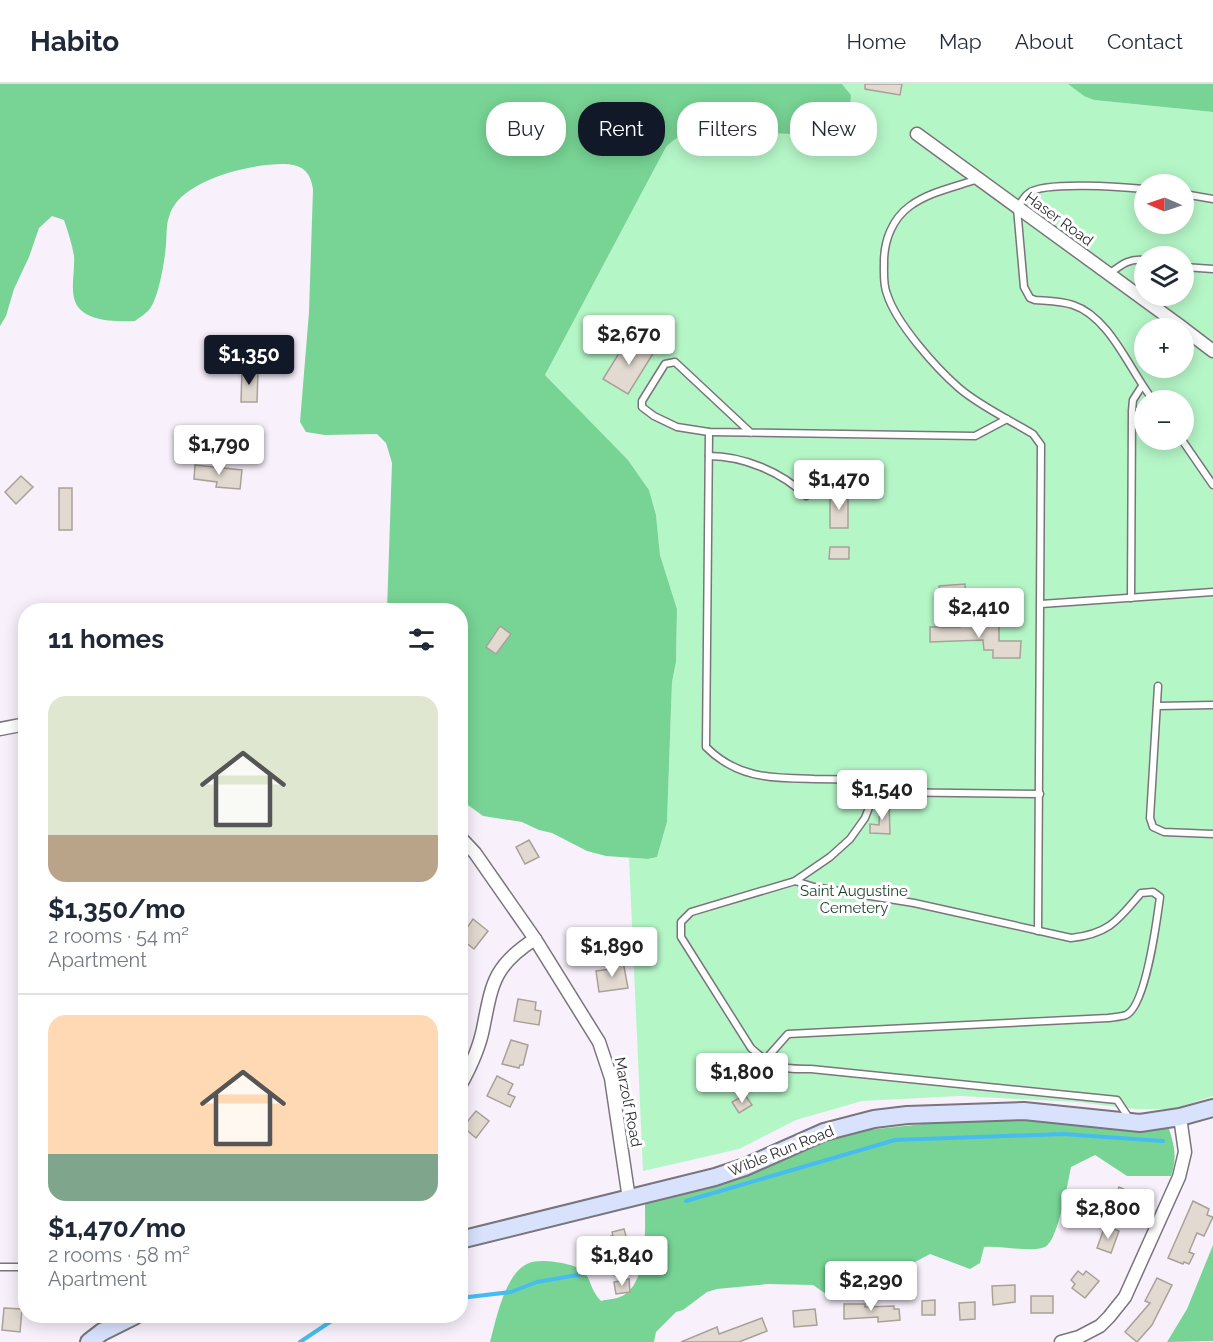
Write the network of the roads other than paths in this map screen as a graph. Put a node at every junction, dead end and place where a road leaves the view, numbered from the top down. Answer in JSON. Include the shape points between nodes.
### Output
{"nodes":[{"id":1,"x":917,"y":135,"type":"dead end"},
{"id":2,"x":978,"y":179,"type":"junction"},
{"id":3,"x":1134,"y":189,"type":"edge"},
{"id":4,"x":1194,"y":196,"type":"edge"},
{"id":5,"x":1213,"y":199,"type":"edge"},
{"id":6,"x":1017,"y":208,"type":"junction"},
{"id":7,"x":1134,"y":260,"type":"edge"},
{"id":8,"x":1194,"y":268,"type":"edge"},
{"id":9,"x":1213,"y":269,"type":"edge"},
{"id":10,"x":1109,"y":274,"type":"junction"},
{"id":11,"x":1168,"y":318,"type":"edge"},
{"id":12,"x":1194,"y":337,"type":"edge"},
{"id":13,"x":1213,"y":351,"type":"edge"},
{"id":14,"x":1142,"y":386,"type":"junction"},
{"id":15,"x":1145,"y":390,"type":"edge"},
{"id":16,"x":1007,"y":419,"type":"junction"},
{"id":17,"x":709,"y":432,"type":"junction"},
{"id":18,"x":751,"y":433,"type":"junction"},
{"id":19,"x":1189,"y":450,"type":"edge"},
{"id":20,"x":709,"y":456,"type":"junction"},
{"id":21,"x":1213,"y":485,"type":"edge"},
{"id":22,"x":806,"y":496,"type":"dead end"},
{"id":23,"x":1213,"y":592,"type":"edge"},
{"id":24,"x":1131,"y":598,"type":"junction"},
{"id":25,"x":1041,"y":604,"type":"junction"},
{"id":26,"x":1158,"y":686,"type":"dead end"},
{"id":27,"x":1213,"y":705,"type":"edge"},
{"id":28,"x":1158,"y":706,"type":"junction"},
{"id":29,"x":18,"y":726,"type":"edge"},
{"id":30,"x":0,"y":729,"type":"edge"},
{"id":31,"x":875,"y":792,"type":"junction"},
{"id":32,"x":1040,"y":794,"type":"junction"},
{"id":33,"x":1213,"y":834,"type":"edge"},
{"id":34,"x":468,"y":846,"type":"edge"},
{"id":35,"x":795,"y":881,"type":"junction"},
{"id":36,"x":1038,"y":931,"type":"junction"},
{"id":37,"x":535,"y":939,"type":"junction"},
{"id":38,"x":765,"y":1060,"type":"junction"},
{"id":39,"x":468,"y":1072,"type":"edge"},
{"id":40,"x":1213,"y":1108,"type":"edge"},
{"id":41,"x":1180,"y":1118,"type":"junction"},
{"id":42,"x":1133,"y":1123,"type":"junction"},
{"id":43,"x":629,"y":1199,"type":"junction"},
{"id":44,"x":468,"y":1238,"type":"edge"},
{"id":45,"x":18,"y":1266,"type":"edge"},
{"id":46,"x":0,"y":1267,"type":"edge"},
{"id":47,"x":120,"y":1323,"type":"edge"},
{"id":48,"x":89,"y":1342,"type":"edge"},
{"id":49,"x":1061,"y":1342,"type":"edge"}],
"edges":[{"from":1,"to":2,"type":"street","name":"Haser Road"},
{"from":2,"to":6,"type":"street","name":"Haser Road"},
{"from":2,"to":16,"type":"lane","via":[[932,194],[909,207],[892,225],[884,250],[886,293],[921,349],[959,388]]},
{"from":3,"to":6,"type":"lane","via":[[1040,188],[1028,193]]},
{"from":4,"to":5,"type":"lane"},
{"from":6,"to":10,"type":"street","name":"Haser Road"},
{"from":6,"to":14,"type":"lane","via":[[1024,287],[1030,298],[1074,305],[1090,315],[1109,334]]},
{"from":7,"to":10,"type":"lane"},
{"from":8,"to":9,"type":"lane"},
{"from":10,"to":11,"type":"street","name":"Haser Road"},
{"from":12,"to":13,"type":"street","name":"Haser Road"},
{"from":14,"to":15,"type":"lane"},
{"from":14,"to":24,"type":"lane","via":[[1131,411]]},
{"from":16,"to":18,"type":"lane","via":[[975,436]]},
{"from":16,"to":25,"type":"lane","via":[[1033,434],[1041,445]]},
{"from":17,"to":18,"type":"lane"},
{"from":17,"to":18,"type":"lane","via":[[677,427],[642,407],[665,364],[675,362]]},
{"from":17,"to":20,"type":"lane"},
{"from":19,"to":21,"type":"lane"},
{"from":20,"to":22,"type":"lane","via":[[761,468],[794,484]]},
{"from":20,"to":31,"type":"lane","via":[[706,747],[718,760],[752,775],[771,779],[875,780]]},
{"from":23,"to":24,"type":"lane"},
{"from":24,"to":25,"type":"lane"},
{"from":25,"to":32,"type":"lane"},
{"from":26,"to":28,"type":"lane"},
{"from":27,"to":28,"type":"lane"},
{"from":28,"to":33,"type":"lane","via":[[1150,818],[1153,827],[1164,832]]},
{"from":29,"to":30,"type":"street"},
{"from":31,"to":32,"type":"lane"},
{"from":31,"to":35,"type":"lane","via":[[865,818],[850,839]]},
{"from":32,"to":36,"type":"lane"},
{"from":34,"to":37,"type":"street","name":"Marzolf Road"},
{"from":35,"to":36,"type":"lane"},
{"from":35,"to":38,"type":"lane","via":[[691,912],[681,922],[681,938],[751,1048]]},
{"from":36,"to":38,"type":"lane","via":[[1071,938],[1090,936],[1109,928],[1141,893],[1153,892],[1160,897],[1141,992],[1136,1007],[1127,1015],[788,1034]]},
{"from":37,"to":39,"type":"street","via":[[509,959],[496,977]]},
{"from":37,"to":43,"type":"street","name":"Marzolf Road","via":[[605,1057]]},
{"from":38,"to":42,"type":"lane","via":[[782,1069],[1117,1100]]},
{"from":40,"to":41,"type":"street","name":"Wible Run Road"},
{"from":41,"to":42,"type":"street","name":"Wible Run Road"},
{"from":41,"to":49,"type":"street","via":[[1185,1152],[1179,1177],[1125,1297],[1100,1326]]},
{"from":42,"to":43,"type":"street","name":"Wible Run Road","via":[[1024,1111],[874,1119],[824,1132],[745,1167]]},
{"from":43,"to":44,"type":"street","name":"Wible Run Road"},
{"from":45,"to":46,"type":"lane"},
{"from":47,"to":48,"type":"street"}]}
